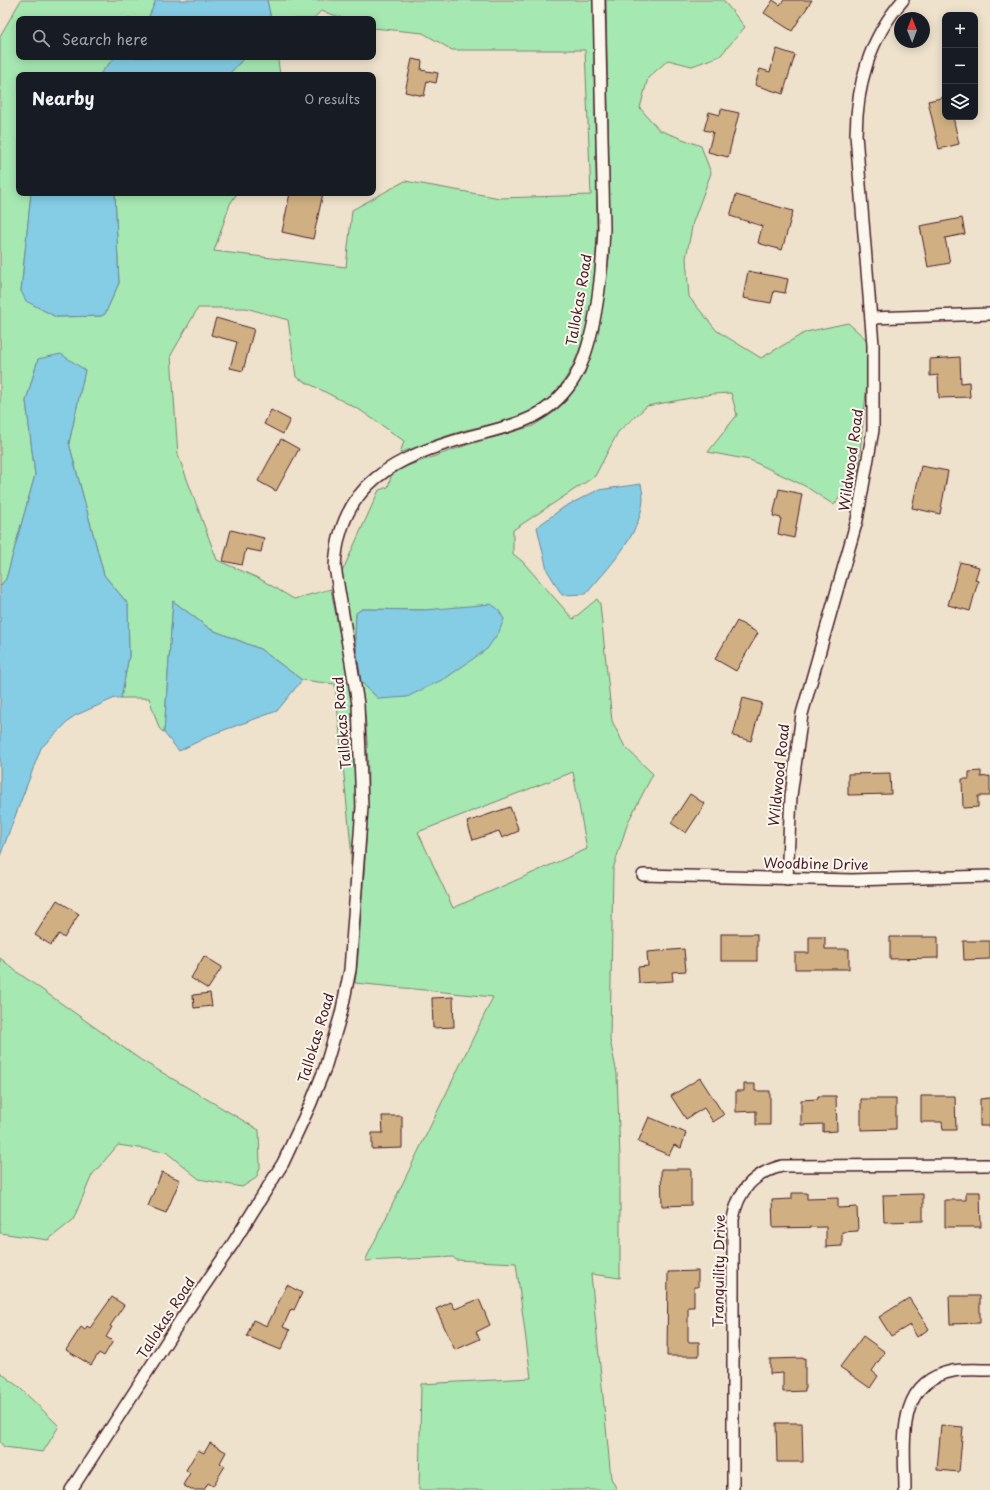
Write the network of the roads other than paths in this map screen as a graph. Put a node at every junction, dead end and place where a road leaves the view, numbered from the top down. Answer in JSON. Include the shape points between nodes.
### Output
{"nodes":[{"id":1,"x":600,"y":0,"type":"edge"},
{"id":2,"x":903,"y":0,"type":"edge"},
{"id":3,"x":990,"y":314,"type":"edge"},
{"id":4,"x":871,"y":318,"type":"junction"},
{"id":5,"x":643,"y":875,"type":"dead end"},
{"id":6,"x":990,"y":876,"type":"edge"},
{"id":7,"x":787,"y":879,"type":"junction"},
{"id":8,"x":990,"y":1165,"type":"edge"},
{"id":9,"x":990,"y":1370,"type":"edge"},
{"id":10,"x":72,"y":1490,"type":"edge"},
{"id":11,"x":733,"y":1490,"type":"edge"},
{"id":12,"x":905,"y":1490,"type":"edge"}],
"edges":[{"from":1,"to":10,"type":"street","name":"Tallokas Road","via":[[603,258],[593,323],[584,358],[572,382],[549,407],[530,420],[466,438],[391,466],[360,494],[342,525],[335,567],[358,704],[362,807],[350,970],[341,1014],[325,1068],[310,1106],[282,1163],[232,1245]]},
{"from":2,"to":4,"type":"street","name":"Wildwood Road","via":[[892,12],[877,37],[864,69],[856,110]]},
{"from":3,"to":4,"type":"street"},
{"from":4,"to":7,"type":"street","name":"Wildwood Road","via":[[873,430],[857,520],[802,714],[790,796]]},
{"from":5,"to":7,"type":"street","name":"Woodbine Drive"},
{"from":6,"to":7,"type":"street","name":"Woodbine Drive"},
{"from":8,"to":11,"type":"street","name":"Tranquility Drive","via":[[782,1166],[769,1170],[748,1183],[735,1205],[733,1218]]},
{"from":9,"to":12,"type":"street","via":[[954,1371],[939,1375],[918,1391],[907,1413],[905,1427]]}]}
